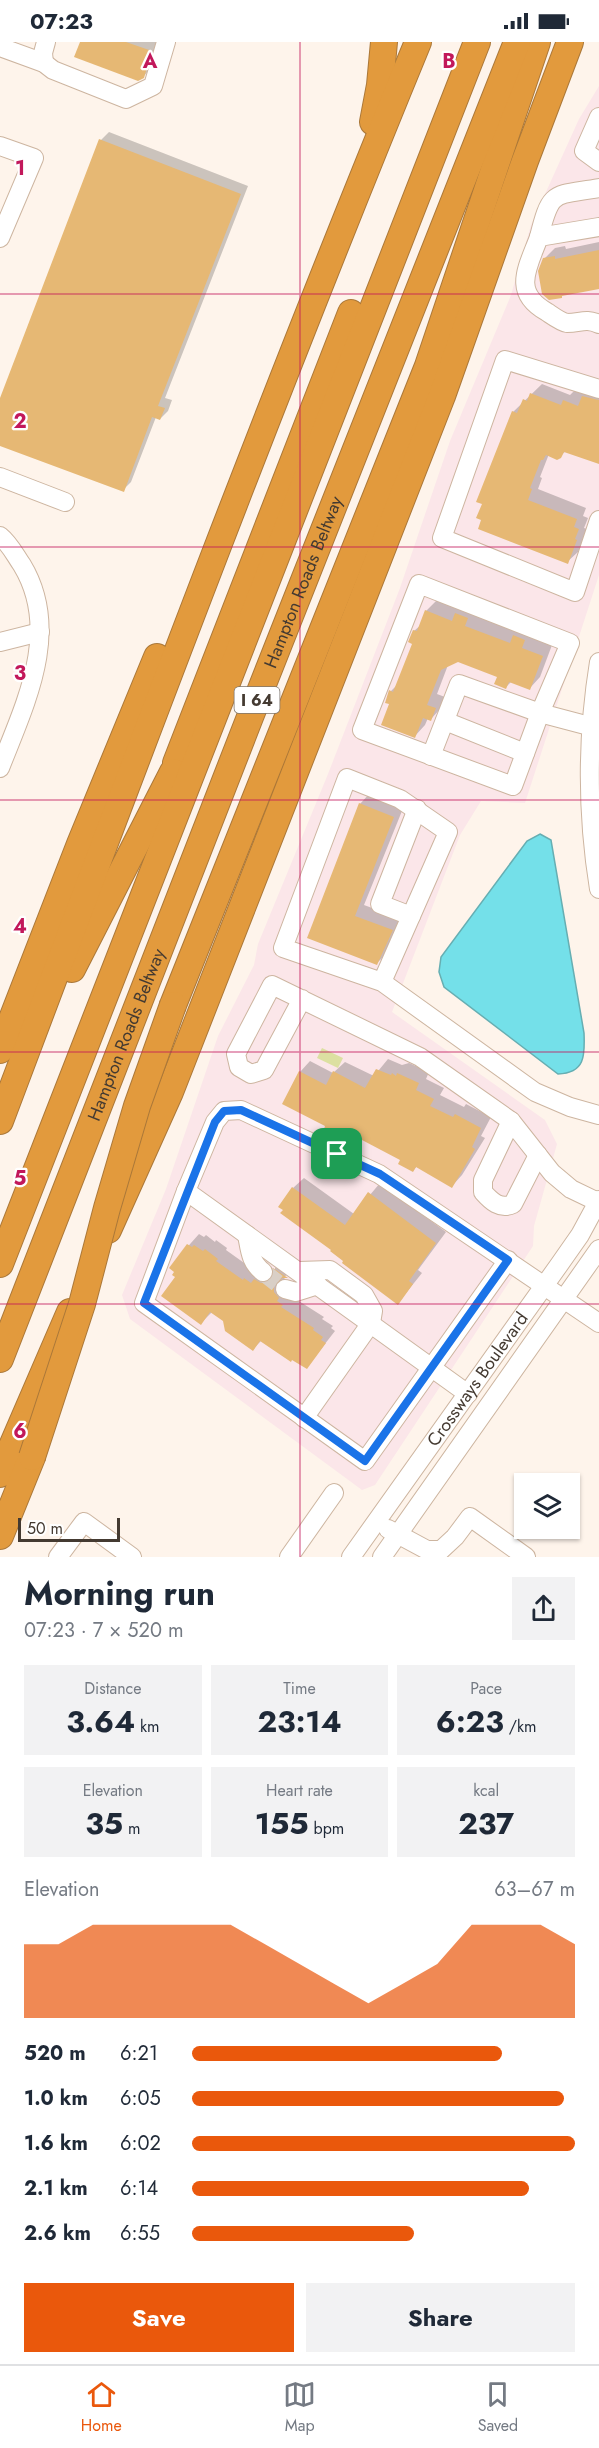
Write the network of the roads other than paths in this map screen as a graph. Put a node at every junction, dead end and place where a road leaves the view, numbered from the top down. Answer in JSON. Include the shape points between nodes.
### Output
{"nodes":[{"id":1,"x":46,"y":42,"type":"edge"},
{"id":2,"x":166,"y":42,"type":"edge"},
{"id":3,"x":384,"y":42,"type":"edge"},
{"id":4,"x":418,"y":42,"type":"edge"},
{"id":5,"x":458,"y":42,"type":"edge"},
{"id":6,"x":477,"y":42,"type":"edge"},
{"id":7,"x":502,"y":42,"type":"edge"},
{"id":8,"x":517,"y":42,"type":"edge"},
{"id":9,"x":537,"y":42,"type":"edge"},
{"id":10,"x":570,"y":42,"type":"edge"},
{"id":11,"x":587,"y":42,"type":"edge"},
{"id":12,"x":0,"y":47,"type":"edge"},
{"id":13,"x":44,"y":63,"type":"junction"},
{"id":14,"x":599,"y":117,"type":"edge"},
{"id":15,"x":0,"y":146,"type":"edge"},
{"id":16,"x":525,"y":161,"type":"junction"},
{"id":17,"x":599,"y":162,"type":"edge"},
{"id":18,"x":599,"y":188,"type":"edge"},
{"id":19,"x":599,"y":227,"type":"edge"},
{"id":20,"x":539,"y":237,"type":"junction"},
{"id":21,"x":0,"y":238,"type":"edge"},
{"id":22,"x":332,"y":252,"type":"junction"},
{"id":23,"x":599,"y":324,"type":"edge"},
{"id":24,"x":599,"y":389,"type":"edge"},
{"id":25,"x":0,"y":477,"type":"edge"},
{"id":26,"x":238,"y":492,"type":"junction"},
{"id":27,"x":65,"y":502,"type":"dead end"},
{"id":28,"x":599,"y":520,"type":"edge"},
{"id":29,"x":0,"y":536,"type":"edge"},
{"id":30,"x":40,"y":632,"type":"junction"},
{"id":31,"x":0,"y":642,"type":"edge"},
{"id":32,"x":599,"y":662,"type":"edge"},
{"id":33,"x":540,"y":713,"type":"junction"},
{"id":34,"x":445,"y":721,"type":"junction"},
{"id":35,"x":593,"y":727,"type":"junction"},
{"id":36,"x":525,"y":753,"type":"junction"},
{"id":37,"x":431,"y":756,"type":"junction"},
{"id":38,"x":0,"y":768,"type":"edge"},
{"id":39,"x":173,"y":772,"type":"junction"},
{"id":40,"x":417,"y":809,"type":"junction"},
{"id":41,"x":599,"y":889,"type":"edge"},
{"id":42,"x":411,"y":916,"type":"junction"},
{"id":43,"x":382,"y":982,"type":"junction"},
{"id":44,"x":302,"y":999,"type":"junction"},
{"id":45,"x":0,"y":1050,"type":"edge"},
{"id":46,"x":599,"y":1114,"type":"edge"},
{"id":47,"x":0,"y":1121,"type":"edge"},
{"id":48,"x":511,"y":1121,"type":"junction"},
{"id":49,"x":538,"y":1155,"type":"junction"},
{"id":50,"x":186,"y":1191,"type":"junction"},
{"id":51,"x":598,"y":1201,"type":"edge"},
{"id":52,"x":0,"y":1218,"type":"edge"},
{"id":53,"x":248,"y":1234,"type":"junction"},
{"id":54,"x":599,"y":1249,"type":"edge"},
{"id":55,"x":508,"y":1260,"type":"junction"},
{"id":56,"x":0,"y":1264,"type":"edge"},
{"id":57,"x":299,"y":1271,"type":"junction"},
{"id":58,"x":263,"y":1272,"type":"tunnel mouth"},
{"id":59,"x":318,"y":1285,"type":"junction"},
{"id":60,"x":545,"y":1285,"type":"junction"},
{"id":61,"x":285,"y":1289,"type":"tunnel mouth"},
{"id":62,"x":565,"y":1299,"type":"junction"},
{"id":63,"x":371,"y":1323,"type":"junction"},
{"id":64,"x":599,"y":1323,"type":"edge"},
{"id":65,"x":0,"y":1326,"type":"edge"},
{"id":66,"x":0,"y":1359,"type":"edge"},
{"id":67,"x":433,"y":1367,"type":"junction"},
{"id":68,"x":468,"y":1394,"type":"junction"},
{"id":69,"x":304,"y":1418,"type":"junction"},
{"id":70,"x":0,"y":1474,"type":"edge"},
{"id":71,"x":334,"y":1493,"type":"dead end"},
{"id":72,"x":376,"y":1522,"type":"junction"},
{"id":73,"x":397,"y":1535,"type":"junction"},
{"id":74,"x":0,"y":1536,"type":"edge"},
{"id":75,"x":58,"y":1557,"type":"edge"},
{"id":76,"x":132,"y":1557,"type":"edge"},
{"id":77,"x":289,"y":1557,"type":"edge"},
{"id":78,"x":351,"y":1557,"type":"edge"},
{"id":79,"x":382,"y":1557,"type":"edge"},
{"id":80,"x":526,"y":1557,"type":"edge"}],
"edges":[{"from":1,"to":13,"type":"street"},
{"from":2,"to":13,"type":"street","via":[[153,86],[126,99]]},
{"from":3,"to":22,"type":"highway","via":[[380,85],[366,149]]},
{"from":4,"to":22,"type":"highway"},
{"from":5,"to":39,"type":"highway"},
{"from":6,"to":56,"type":"highway"},
{"from":7,"to":65,"type":"highway"},
{"from":8,"to":66,"type":"highway","name":"Hampton Roads Beltway","number":"I 64"},
{"from":9,"to":74,"type":"highway","bridge":true,"via":[[428,366],[173,1005],[134,1117],[82,1304],[32,1456]]},
{"from":10,"to":16,"type":"highway"},
{"from":11,"to":16,"type":"highway"},
{"from":12,"to":13,"type":"street"},
{"from":14,"to":17,"type":"street","via":[[584,151]]},
{"from":15,"to":21,"type":"street","via":[[34,158]]},
{"from":16,"to":70,"type":"highway","via":[[442,396],[170,1092]]},
{"from":18,"to":20,"type":"street","via":[[557,195],[547,206]]},
{"from":19,"to":20,"type":"street"},
{"from":20,"to":23,"type":"street","via":[[524,277],[525,291],[534,305],[566,323],[588,320]]},
{"from":22,"to":26,"type":"highway"},
{"from":24,"to":28,"type":"street","via":[[505,360],[442,538],[575,592]]},
{"from":25,"to":27,"type":"street"},
{"from":26,"to":45,"type":"highway","via":[[163,643]]},
{"from":26,"to":47,"type":"highway"},
{"from":29,"to":30,"type":"street","via":[[29,578],[41,620]]},
{"from":30,"to":31,"type":"street"},
{"from":30,"to":38,"type":"street","via":[[27,699]]},
{"from":32,"to":35,"type":"street"},
{"from":33,"to":34,"type":"street","via":[[459,684]]},
{"from":33,"to":35,"type":"street"},
{"from":33,"to":36,"type":"street"},
{"from":33,"to":37,"type":"street","via":[[570,643],[419,584],[362,730]]},
{"from":34,"to":36,"type":"street"},
{"from":34,"to":37,"type":"street"},
{"from":35,"to":41,"type":"street","via":[[592,811]]},
{"from":36,"to":37,"type":"street","via":[[513,786]]},
{"from":39,"to":47,"type":"highway"},
{"from":39,"to":52,"type":"highway"},
{"from":40,"to":42,"type":"street","via":[[448,832]]},
{"from":40,"to":42,"type":"street","via":[[380,904]]},
{"from":40,"to":43,"type":"street","via":[[347,778],[283,948]]},
{"from":42,"to":43,"type":"street"},
{"from":43,"to":46,"type":"street","via":[[535,1092]]},
{"from":44,"to":44,"type":"street","via":[[264,1070],[251,1074],[239,1067],[236,1054],[272,984]]},
{"from":44,"to":48,"type":"street","via":[[420,1057]]},
{"from":48,"to":49,"type":"street"},
{"from":48,"to":49,"type":"street","via":[[483,1180],[483,1192],[490,1201],[500,1206],[513,1204]]},
{"from":49,"to":51,"type":"street","via":[[571,1189]]},
{"from":50,"to":53,"type":"street"},
{"from":50,"to":55,"type":"street","via":[[215,1122],[224,1111],[241,1110],[380,1174]]},
{"from":50,"to":69,"type":"street","via":[[144,1303]]},
{"from":51,"to":60,"type":"street","name":"Crossways Boulevard"},
{"from":53,"to":57,"type":"street"},
{"from":53,"to":58,"type":"street","via":[[251,1258]]},
{"from":54,"to":62,"type":"street","name":"Crossways Boulevard"},
{"from":55,"to":60,"type":"street"},
{"from":55,"to":67,"type":"street"},
{"from":57,"to":59,"type":"street"},
{"from":57,"to":63,"type":"street","via":[[330,1270],[339,1276],[364,1295],[373,1311]]},
{"from":59,"to":61,"type":"street","via":[[296,1293]]},
{"from":59,"to":63,"type":"street"},
{"from":60,"to":62,"type":"street"},
{"from":60,"to":68,"type":"street","name":"Crossways Boulevard"},
{"from":62,"to":64,"type":"street"},
{"from":62,"to":73,"type":"street","name":"Crossways Boulevard"},
{"from":63,"to":67,"type":"street"},
{"from":63,"to":69,"type":"street"},
{"from":67,"to":68,"type":"street"},
{"from":67,"to":69,"type":"street","via":[[365,1461]]},
{"from":68,"to":72,"type":"street","name":"Crossways Boulevard"},
{"from":71,"to":77,"type":"street"},
{"from":72,"to":73,"type":"street"},
{"from":72,"to":78,"type":"street","name":"Crossways Boulevard"},
{"from":73,"to":79,"type":"street","name":"Crossways Boulevard"},
{"from":73,"to":80,"type":"street","via":[[427,1550],[441,1550],[470,1517]]},
{"from":75,"to":76,"type":"street","via":[[84,1522]]}]}
